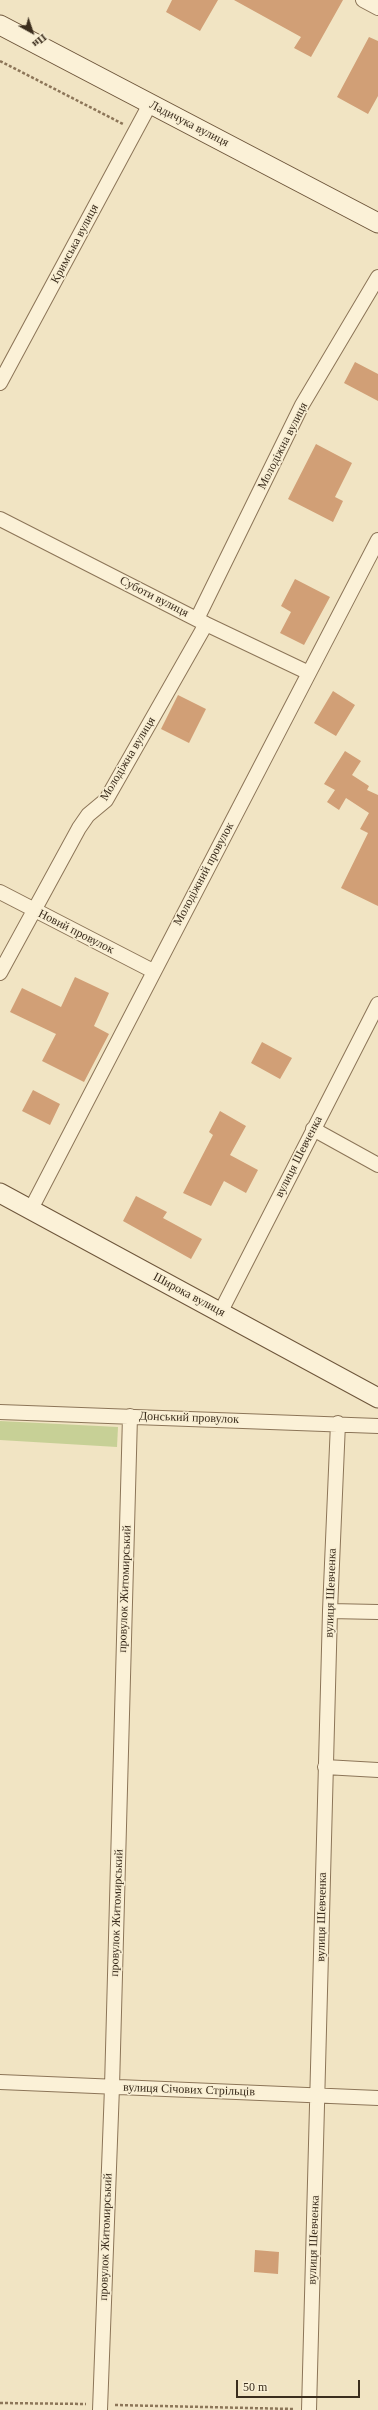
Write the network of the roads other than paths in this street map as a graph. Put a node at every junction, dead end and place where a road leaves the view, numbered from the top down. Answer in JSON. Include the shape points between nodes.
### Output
{"nodes":[{"id":1,"x":364,"y":0,"type":"edge"},
{"id":2,"x":378,"y":8,"type":"edge"},
{"id":3,"x":0,"y":25,"type":"edge"},
{"id":4,"x":150,"y":104,"type":"junction"},
{"id":5,"x":378,"y":223,"type":"edge"},
{"id":6,"x":378,"y":277,"type":"edge"},
{"id":7,"x":0,"y":383,"type":"edge"},
{"id":8,"x":0,"y":518,"type":"edge"},
{"id":9,"x":378,"y":540,"type":"edge"},
{"id":10,"x":201,"y":622,"type":"junction"},
{"id":11,"x":309,"y":673,"type":"junction"},
{"id":12,"x":0,"y":892,"type":"edge"},
{"id":13,"x":34,"y":910,"type":"junction"},
{"id":14,"x":153,"y":971,"type":"junction"},
{"id":15,"x":0,"y":973,"type":"edge"},
{"id":16,"x":378,"y":1004,"type":"edge"},
{"id":17,"x":313,"y":1129,"type":"junction"},
{"id":18,"x":378,"y":1165,"type":"edge"},
{"id":19,"x":0,"y":1193,"type":"edge"},
{"id":20,"x":31,"y":1209,"type":"junction"},
{"id":21,"x":221,"y":1311,"type":"junction"},
{"id":22,"x":378,"y":1398,"type":"edge"},
{"id":23,"x":0,"y":1412,"type":"edge"},
{"id":24,"x":130,"y":1416,"type":"junction"},
{"id":25,"x":338,"y":1423,"type":"junction"},
{"id":26,"x":378,"y":1426,"type":"edge"},
{"id":27,"x":330,"y":1611,"type":"junction"},
{"id":28,"x":378,"y":1612,"type":"edge"},
{"id":29,"x":325,"y":1767,"type":"junction"},
{"id":30,"x":378,"y":1770,"type":"edge"},
{"id":31,"x":0,"y":2082,"type":"edge"},
{"id":32,"x":112,"y":2087,"type":"junction"},
{"id":33,"x":318,"y":2096,"type":"junction"},
{"id":34,"x":378,"y":2098,"type":"edge"},
{"id":35,"x":100,"y":2407,"type":"edge"},
{"id":36,"x":309,"y":2409,"type":"edge"}],
"edges":[{"from":1,"to":2,"type":"street"},
{"from":3,"to":4,"type":"street","name":"Ладичука вулиця"},
{"from":4,"to":5,"type":"street","name":"Ладичука вулиця"},
{"from":4,"to":7,"type":"street","name":"Кримська вулиця"},
{"from":6,"to":10,"type":"street","name":"Молодіжна вулиця","via":[[302,405]]},
{"from":8,"to":10,"type":"street","name":"Суботи вулиця"},
{"from":9,"to":11,"type":"street","name":"Молодіжний провулок"},
{"from":10,"to":11,"type":"street","name":"Суботи вулиця"},
{"from":10,"to":13,"type":"street","name":"Молодіжна вулиця","via":[[106,800],[83,821]]},
{"from":11,"to":14,"type":"street","name":"Молодіжний провулок"},
{"from":12,"to":13,"type":"street","name":"Новий провулок"},
{"from":13,"to":14,"type":"street","name":"Новий провулок"},
{"from":13,"to":15,"type":"street","name":"Молодіжна вулиця"},
{"from":14,"to":20,"type":"street","name":"Молодіжний провулок"},
{"from":16,"to":17,"type":"street","name":"вулиця Шевченка"},
{"from":17,"to":18,"type":"street"},
{"from":17,"to":21,"type":"street","name":"вулиця Шевченка"},
{"from":19,"to":20,"type":"street","name":"Широка вулиця"},
{"from":20,"to":21,"type":"street","name":"Широка вулиця"},
{"from":21,"to":22,"type":"street","name":"Широка вулиця"},
{"from":23,"to":24,"type":"street","name":"Донський провулок"},
{"from":24,"to":25,"type":"street","name":"Донський провулок"},
{"from":24,"to":32,"type":"street","name":"провулок Житомирський"},
{"from":25,"to":26,"type":"street","name":"Донський провулок"},
{"from":25,"to":27,"type":"street","name":"вулиця Шевченка"},
{"from":27,"to":28,"type":"street"},
{"from":27,"to":29,"type":"street","name":"вулиця Шевченка"},
{"from":29,"to":30,"type":"street"},
{"from":29,"to":33,"type":"street","name":"вулиця Шевченка"},
{"from":31,"to":32,"type":"street","name":"вулиця Січових Стрільців"},
{"from":32,"to":33,"type":"street","name":"вулиця Січових Стрільців"},
{"from":32,"to":35,"type":"street","name":"провулок Житомирський"},
{"from":33,"to":34,"type":"street","name":"вулиця Січових Стрільців"},
{"from":33,"to":36,"type":"street","name":"вулиця Шевченка"}]}
